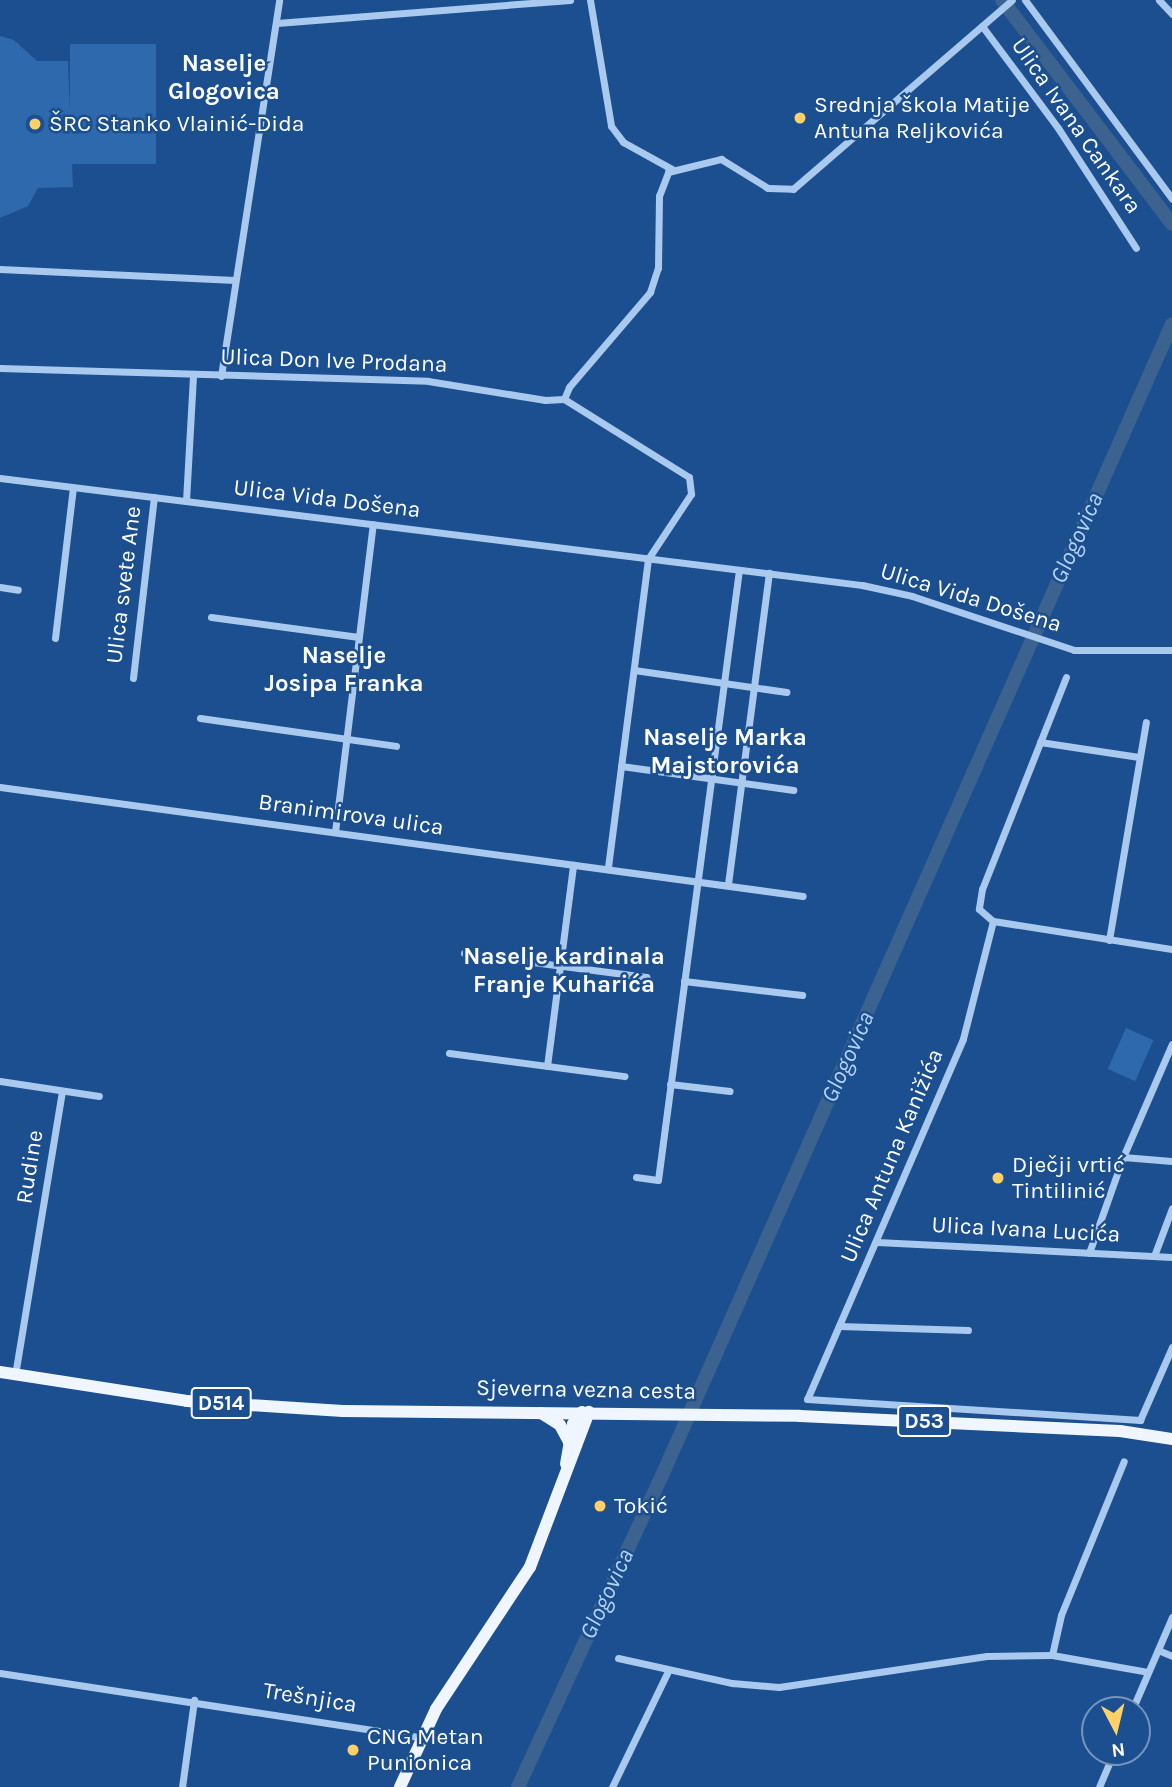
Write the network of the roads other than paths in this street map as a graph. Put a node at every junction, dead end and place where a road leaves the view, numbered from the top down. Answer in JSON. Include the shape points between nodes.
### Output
{"nodes":[{"id":1,"x":279,"y":0,"type":"edge"},
{"id":2,"x":570,"y":0,"type":"edge"},
{"id":3,"x":590,"y":0,"type":"edge"},
{"id":4,"x":1012,"y":0,"type":"edge"},
{"id":5,"x":1025,"y":0,"type":"edge"},
{"id":6,"x":1159,"y":0,"type":"edge"},
{"id":7,"x":1172,"y":14,"type":"edge"},
{"id":8,"x":276,"y":23,"type":"junction"},
{"id":9,"x":985,"y":24,"type":"junction"},
{"id":10,"x":672,"y":169,"type":"junction"},
{"id":11,"x":1172,"y":199,"type":"edge"},
{"id":12,"x":1136,"y":248,"type":"dead end"},
{"id":13,"x":0,"y":269,"type":"edge"},
{"id":14,"x":235,"y":280,"type":"junction"},
{"id":15,"x":0,"y":368,"type":"edge"},
{"id":16,"x":193,"y":375,"type":"junction"},
{"id":17,"x":221,"y":376,"type":"junction"},
{"id":18,"x":564,"y":399,"type":"junction"},
{"id":19,"x":0,"y":478,"type":"edge"},
{"id":20,"x":73,"y":488,"type":"junction"},
{"id":21,"x":155,"y":497,"type":"junction"},
{"id":22,"x":186,"y":501,"type":"junction"},
{"id":23,"x":373,"y":524,"type":"junction"},
{"id":24,"x":648,"y":559,"type":"junction"},
{"id":25,"x":739,"y":570,"type":"junction"},
{"id":26,"x":769,"y":573,"type":"junction"},
{"id":27,"x":0,"y":587,"type":"edge"},
{"id":28,"x":18,"y":590,"type":"dead end"},
{"id":29,"x":211,"y":617,"type":"dead end"},
{"id":30,"x":359,"y":637,"type":"junction"},
{"id":31,"x":55,"y":638,"type":"dead end"},
{"id":32,"x":1172,"y":650,"type":"edge"},
{"id":33,"x":634,"y":670,"type":"junction"},
{"id":34,"x":1066,"y":677,"type":"dead end"},
{"id":35,"x":133,"y":678,"type":"dead end"},
{"id":36,"x":723,"y":686,"type":"junction"},
{"id":37,"x":754,"y":689,"type":"junction"},
{"id":38,"x":786,"y":692,"type":"dead end"},
{"id":39,"x":200,"y":718,"type":"dead end"},
{"id":40,"x":1146,"y":722,"type":"dead end"},
{"id":41,"x":347,"y":737,"type":"junction"},
{"id":42,"x":1040,"y":742,"type":"junction"},
{"id":43,"x":396,"y":746,"type":"dead end"},
{"id":44,"x":1139,"y":757,"type":"junction"},
{"id":45,"x":621,"y":766,"type":"junction"},
{"id":46,"x":710,"y":779,"type":"junction"},
{"id":47,"x":741,"y":783,"type":"junction"},
{"id":48,"x":0,"y":787,"type":"edge"},
{"id":49,"x":793,"y":790,"type":"dead end"},
{"id":50,"x":335,"y":832,"type":"junction"},
{"id":51,"x":573,"y":865,"type":"junction"},
{"id":52,"x":608,"y":869,"type":"junction"},
{"id":53,"x":697,"y":880,"type":"junction"},
{"id":54,"x":728,"y":884,"type":"junction"},
{"id":55,"x":803,"y":895,"type":"dead end"},
{"id":56,"x":993,"y":921,"type":"junction"},
{"id":57,"x":1109,"y":940,"type":"junction"},
{"id":58,"x":1172,"y":949,"type":"edge"},
{"id":59,"x":464,"y":953,"type":"dead end"},
{"id":60,"x":560,"y":965,"type":"junction"},
{"id":61,"x":646,"y":977,"type":"dead end"},
{"id":62,"x":684,"y":981,"type":"junction"},
{"id":63,"x":802,"y":995,"type":"dead end"},
{"id":64,"x":1172,"y":1044,"type":"edge"},
{"id":65,"x":449,"y":1053,"type":"dead end"},
{"id":66,"x":547,"y":1066,"type":"junction"},
{"id":67,"x":624,"y":1076,"type":"dead end"},
{"id":68,"x":0,"y":1081,"type":"edge"},
{"id":69,"x":670,"y":1084,"type":"junction"},
{"id":70,"x":62,"y":1091,"type":"junction"},
{"id":71,"x":730,"y":1091,"type":"dead end"},
{"id":72,"x":99,"y":1096,"type":"dead end"},
{"id":73,"x":1123,"y":1157,"type":"junction"},
{"id":74,"x":1172,"y":1161,"type":"edge"},
{"id":75,"x":636,"y":1177,"type":"dead end"},
{"id":76,"x":1172,"y":1208,"type":"edge"},
{"id":77,"x":877,"y":1242,"type":"junction"},
{"id":78,"x":1089,"y":1253,"type":"junction"},
{"id":79,"x":1154,"y":1256,"type":"junction"},
{"id":80,"x":1172,"y":1257,"type":"edge"},
{"id":81,"x":839,"y":1326,"type":"junction"},
{"id":82,"x":968,"y":1330,"type":"dead end"},
{"id":83,"x":1172,"y":1347,"type":"edge"},
{"id":84,"x":0,"y":1372,"type":"edge"},
{"id":85,"x":15,"y":1375,"type":"junction"},
{"id":86,"x":534,"y":1411,"type":"junction"},
{"id":87,"x":585,"y":1412,"type":"junction"},
{"id":88,"x":906,"y":1414,"type":"junction"},
{"id":89,"x":1172,"y":1439,"type":"edge"},
{"id":90,"x":569,"y":1442,"type":"junction"},
{"id":91,"x":1124,"y":1461,"type":"dead end"},
{"id":92,"x":565,"y":1471,"type":"junction"},
{"id":93,"x":1172,"y":1617,"type":"edge"},
{"id":94,"x":1158,"y":1650,"type":"junction"},
{"id":95,"x":1052,"y":1655,"type":"junction"},
{"id":96,"x":1172,"y":1656,"type":"edge"},
{"id":97,"x":618,"y":1658,"type":"dead end"},
{"id":98,"x":668,"y":1671,"type":"junction"},
{"id":99,"x":1148,"y":1671,"type":"junction"},
{"id":100,"x":0,"y":1673,"type":"edge"},
{"id":101,"x":1138,"y":1696,"type":"edge"},
{"id":102,"x":194,"y":1700,"type":"junction"},
{"id":103,"x":420,"y":1737,"type":"junction"},
{"id":104,"x":1108,"y":1766,"type":"edge"},
{"id":105,"x":182,"y":1787,"type":"edge"},
{"id":106,"x":400,"y":1787,"type":"edge"},
{"id":107,"x":611,"y":1787,"type":"edge"},
{"id":108,"x":1099,"y":1787,"type":"edge"}],
"edges":[{"from":1,"to":8,"type":"street"},
{"from":2,"to":8,"type":"street"},
{"from":3,"to":10,"type":"street","via":[[611,126],[623,142]]},
{"from":4,"to":9,"type":"street","name":"Ulica Ivana Cankara"},
{"from":5,"to":11,"type":"street"},
{"from":6,"to":7,"type":"street"},
{"from":8,"to":14,"type":"street"},
{"from":9,"to":10,"type":"street","name":"Ulica Ivana Cankara","via":[[793,189],[768,188],[721,159]]},
{"from":9,"to":12,"type":"street","name":"Ulica Ivana Cankara"},
{"from":10,"to":18,"type":"street","via":[[665,175],[659,196],[658,268],[650,292],[569,387]]},
{"from":13,"to":14,"type":"street"},
{"from":14,"to":17,"type":"street"},
{"from":15,"to":16,"type":"street","name":"Ulica Don Ive Prodana"},
{"from":16,"to":17,"type":"street","name":"Ulica Don Ive Prodana"},
{"from":16,"to":22,"type":"street","name":"Ulica Don Ive Prodana"},
{"from":17,"to":18,"type":"street","name":"Ulica Don Ive Prodana","via":[[428,381]]},
{"from":18,"to":24,"type":"street","via":[[692,481],[691,494]]},
{"from":19,"to":20,"type":"street","name":"Ulica Vida Došena"},
{"from":20,"to":21,"type":"street","name":"Ulica Vida Došena"},
{"from":20,"to":31,"type":"street"},
{"from":21,"to":22,"type":"street","name":"Ulica Vida Došena"},
{"from":21,"to":35,"type":"street","name":"Ulica svete Ane"},
{"from":22,"to":23,"type":"street","name":"Ulica Vida Došena"},
{"from":23,"to":24,"type":"street","name":"Ulica Vida Došena"},
{"from":23,"to":30,"type":"street"},
{"from":24,"to":25,"type":"street","name":"Ulica Vida Došena"},
{"from":24,"to":33,"type":"street"},
{"from":25,"to":26,"type":"street","name":"Ulica Vida Došena"},
{"from":25,"to":36,"type":"street"},
{"from":26,"to":32,"type":"street","name":"Ulica Vida Došena","via":[[889,589],[1074,650]]},
{"from":26,"to":37,"type":"street"},
{"from":27,"to":28,"type":"street"},
{"from":29,"to":30,"type":"street"},
{"from":30,"to":41,"type":"street"},
{"from":33,"to":36,"type":"street"},
{"from":33,"to":45,"type":"street"},
{"from":34,"to":42,"type":"street"},
{"from":36,"to":37,"type":"street"},
{"from":36,"to":46,"type":"street"},
{"from":37,"to":38,"type":"street"},
{"from":37,"to":47,"type":"street"},
{"from":39,"to":41,"type":"street"},
{"from":40,"to":44,"type":"street"},
{"from":41,"to":43,"type":"street"},
{"from":41,"to":50,"type":"street"},
{"from":42,"to":44,"type":"street"},
{"from":42,"to":56,"type":"street","via":[[982,889],[979,909]]},
{"from":44,"to":57,"type":"street"},
{"from":45,"to":46,"type":"street"},
{"from":45,"to":52,"type":"street"},
{"from":46,"to":47,"type":"street"},
{"from":46,"to":53,"type":"street"},
{"from":47,"to":49,"type":"street"},
{"from":47,"to":54,"type":"street"},
{"from":48,"to":50,"type":"street","name":"Branimirova ulica"},
{"from":50,"to":51,"type":"street","name":"Branimirova ulica"},
{"from":51,"to":52,"type":"street","name":"Branimirova ulica"},
{"from":51,"to":60,"type":"street"},
{"from":52,"to":53,"type":"street","name":"Branimirova ulica"},
{"from":53,"to":54,"type":"street","name":"Branimirova ulica"},
{"from":53,"to":62,"type":"street"},
{"from":54,"to":55,"type":"street","name":"Branimirova ulica"},
{"from":56,"to":57,"type":"street"},
{"from":56,"to":77,"type":"street","name":"Ulica Antuna Kanižića","via":[[963,1039]]},
{"from":57,"to":58,"type":"street"},
{"from":59,"to":60,"type":"street"},
{"from":60,"to":61,"type":"street"},
{"from":60,"to":66,"type":"street"},
{"from":62,"to":63,"type":"street"},
{"from":62,"to":69,"type":"street"},
{"from":64,"to":73,"type":"street"},
{"from":65,"to":66,"type":"street"},
{"from":66,"to":67,"type":"street"},
{"from":68,"to":70,"type":"street"},
{"from":69,"to":71,"type":"street"},
{"from":69,"to":75,"type":"street","via":[[658,1180]]},
{"from":70,"to":72,"type":"street"},
{"from":70,"to":85,"type":"street","name":"Rudine"},
{"from":73,"to":74,"type":"street"},
{"from":73,"to":78,"type":"street"},
{"from":76,"to":79,"type":"street"},
{"from":77,"to":78,"type":"street","name":"Ulica Ivana Lucića"},
{"from":77,"to":81,"type":"street","name":"Ulica Antuna Kanižića"},
{"from":78,"to":79,"type":"street","name":"Ulica Ivana Lucića"},
{"from":79,"to":80,"type":"street","name":"Ulica Ivana Lucića"},
{"from":81,"to":82,"type":"street"},
{"from":81,"to":88,"type":"street","name":"Ulica Antuna Kanižića","via":[[807,1399]]},
{"from":83,"to":88,"type":"street","via":[[1140,1420]]},
{"from":84,"to":85,"type":"main road","name":"Sjeverna vezna cesta","number":"D514"},
{"from":85,"to":86,"type":"main road","name":"Sjeverna vezna cesta","number":"D514","via":[[247,1405],[343,1411]]},
{"from":86,"to":87,"type":"main road","name":"Sjeverna vezna cesta","number":"D514"},
{"from":86,"to":90,"type":"main road","via":[[556,1422]]},
{"from":87,"to":88,"type":"main road","name":"Sjeverna vezna cesta","number":"D53"},
{"from":87,"to":90,"type":"main road"},
{"from":87,"to":92,"type":"main road"},
{"from":88,"to":89,"type":"main road","name":"Sjeverna vezna cesta","number":"D53"},
{"from":90,"to":92,"type":"main road"},
{"from":91,"to":95,"type":"street","via":[[1061,1615]]},
{"from":92,"to":103,"type":"main road","via":[[524,1578]]},
{"from":93,"to":94,"type":"street"},
{"from":94,"to":96,"type":"street"},
{"from":94,"to":99,"type":"street"},
{"from":95,"to":98,"type":"street","via":[[987,1656],[779,1687]]},
{"from":95,"to":99,"type":"street"},
{"from":97,"to":98,"type":"street"},
{"from":98,"to":107,"type":"street"},
{"from":99,"to":101,"type":"street"},
{"from":100,"to":102,"type":"street","name":"Trešnjica"},
{"from":102,"to":103,"type":"street","name":"Trešnjica"},
{"from":102,"to":105,"type":"street"},
{"from":103,"to":106,"type":"main road"},
{"from":104,"to":108,"type":"street"}]}
